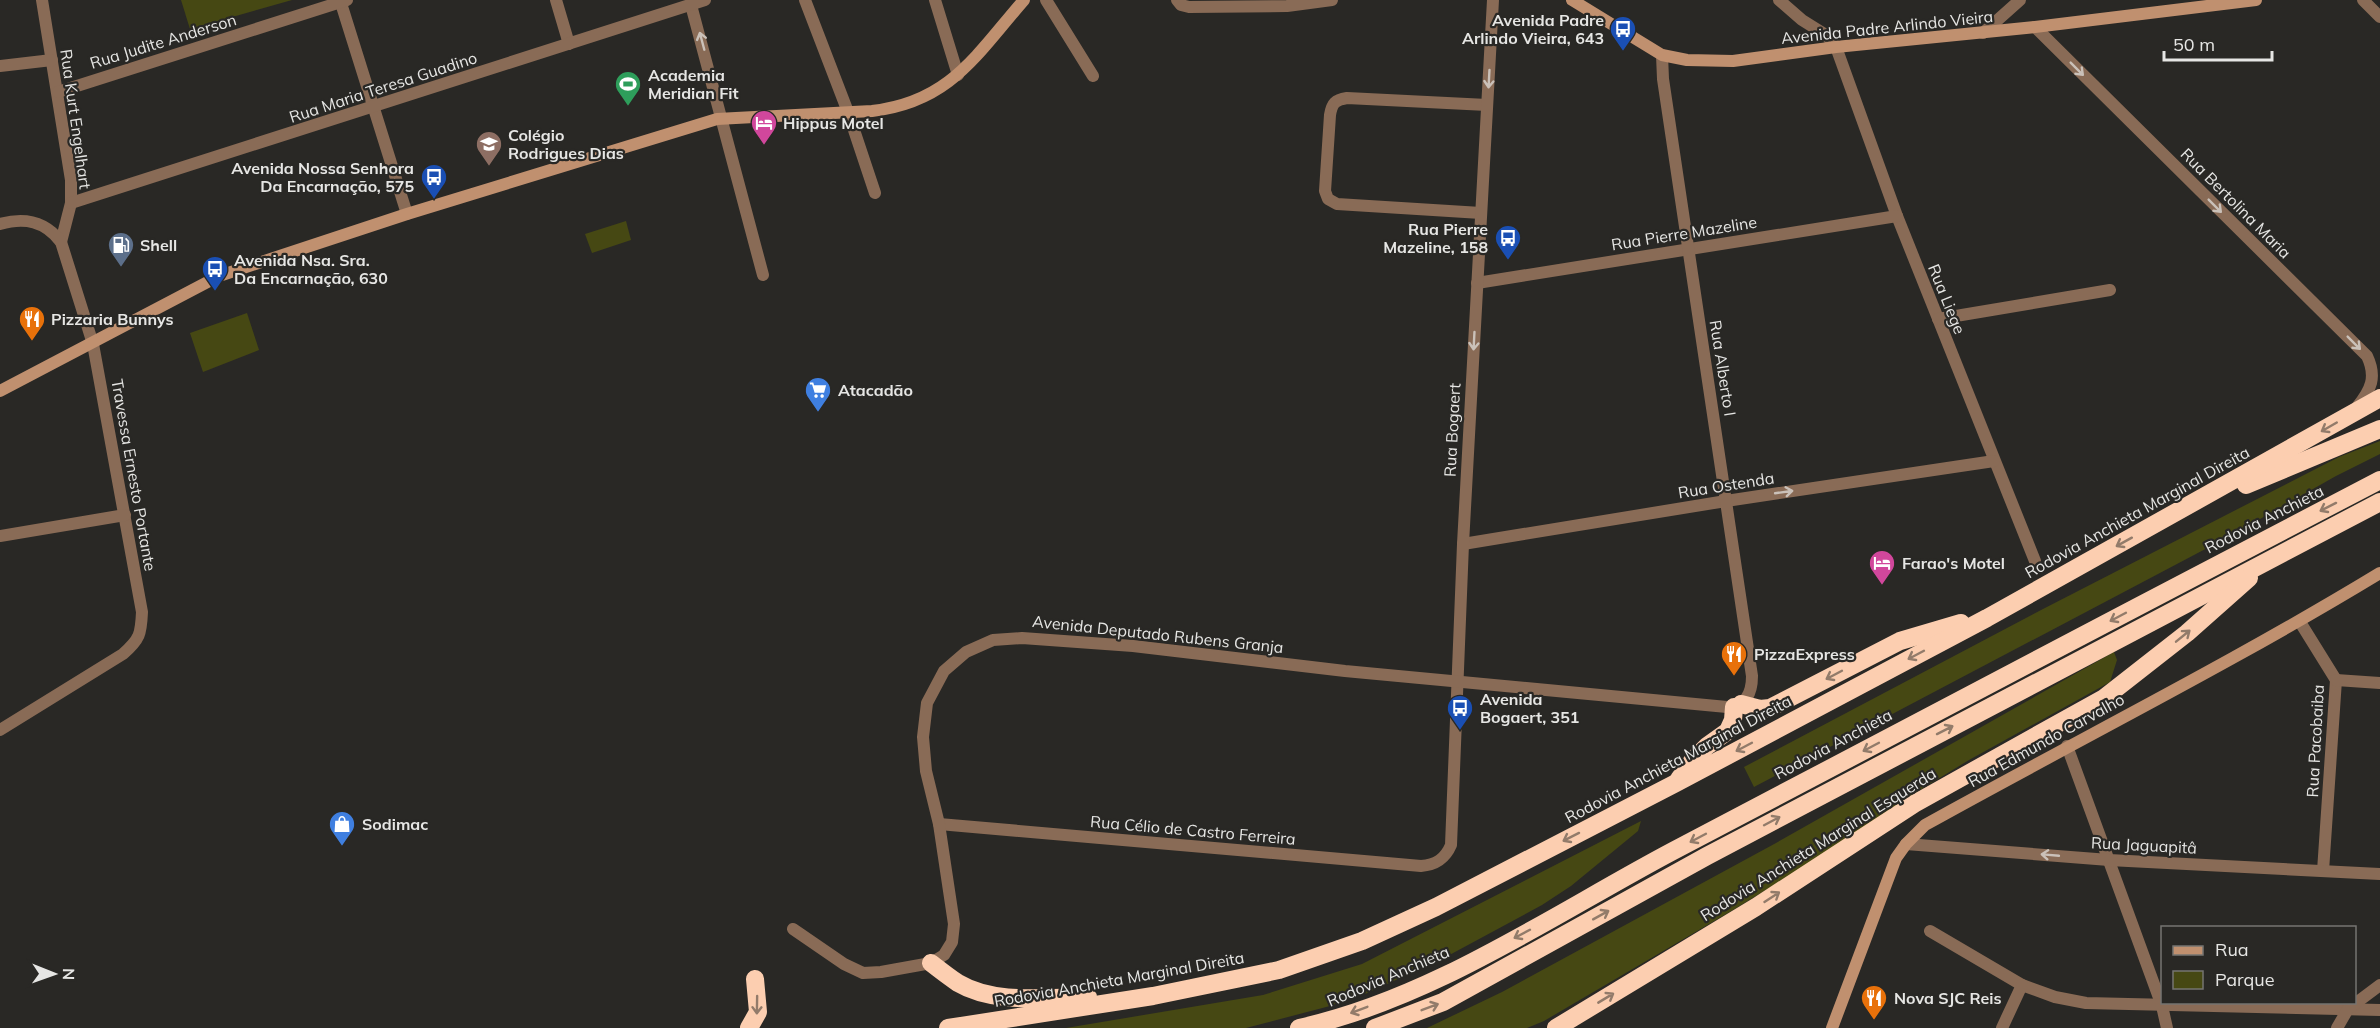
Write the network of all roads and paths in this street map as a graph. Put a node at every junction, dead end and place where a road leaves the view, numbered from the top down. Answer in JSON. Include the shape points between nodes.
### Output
{"nodes":[{"id":1,"x":42,"y":0,"type":"edge"},
{"id":2,"x":556,"y":0,"type":"edge"},
{"id":3,"x":705,"y":0,"type":"edge"},
{"id":4,"x":805,"y":0,"type":"edge"},
{"id":5,"x":935,"y":0,"type":"edge"},
{"id":6,"x":1024,"y":0,"type":"edge"},
{"id":7,"x":1046,"y":0,"type":"edge"},
{"id":8,"x":1177,"y":0,"type":"edge"},
{"id":9,"x":1332,"y":0,"type":"edge"},
{"id":10,"x":1493,"y":0,"type":"edge"},
{"id":11,"x":1572,"y":0,"type":"edge"},
{"id":12,"x":1779,"y":0,"type":"edge"},
{"id":13,"x":2020,"y":0,"type":"edge"},
{"id":14,"x":2256,"y":0,"type":"edge"},
{"id":15,"x":2363,"y":0,"type":"edge"},
{"id":16,"x":342,"y":1,"type":"edge"},
{"id":17,"x":691,"y":4,"type":"junction"},
{"id":18,"x":2380,"y":17,"type":"edge"},
{"id":19,"x":2035,"y":27,"type":"junction"},
{"id":20,"x":1983,"y":33,"type":"junction"},
{"id":21,"x":569,"y":44,"type":"junction"},
{"id":22,"x":1836,"y":47,"type":"junction"},
{"id":23,"x":1662,"y":55,"type":"junction"},
{"id":24,"x":52,"y":60,"type":"junction"},
{"id":25,"x":0,"y":66,"type":"edge"},
{"id":26,"x":958,"y":75,"type":"junction"},
{"id":27,"x":1093,"y":76,"type":"dead end"},
{"id":28,"x":58,"y":92,"type":"junction"},
{"id":29,"x":1487,"y":105,"type":"junction"},
{"id":30,"x":373,"y":108,"type":"junction"},
{"id":31,"x":848,"y":112,"type":"junction"},
{"id":32,"x":722,"y":118,"type":"junction"},
{"id":33,"x":875,"y":193,"type":"dead end"},
{"id":34,"x":71,"y":203,"type":"junction"},
{"id":35,"x":1481,"y":213,"type":"junction"},
{"id":36,"x":407,"y":214,"type":"junction"},
{"id":37,"x":1897,"y":216,"type":"junction"},
{"id":38,"x":0,"y":224,"type":"edge"},
{"id":39,"x":61,"y":242,"type":"junction"},
{"id":40,"x":1687,"y":250,"type":"junction"},
{"id":41,"x":764,"y":275,"type":"dead end"},
{"id":42,"x":1477,"y":283,"type":"junction"},
{"id":43,"x":2110,"y":290,"type":"dead end"},
{"id":44,"x":1938,"y":319,"type":"junction"},
{"id":45,"x":93,"y":344,"type":"junction"},
{"id":46,"x":0,"y":391,"type":"edge"},
{"id":47,"x":2380,"y":398,"type":"edge"},
{"id":48,"x":2351,"y":414,"type":"junction"},
{"id":49,"x":2380,"y":429,"type":"edge"},
{"id":50,"x":1994,"y":461,"type":"junction"},
{"id":51,"x":2380,"y":480,"type":"edge"},
{"id":52,"x":1726,"y":501,"type":"junction"},
{"id":53,"x":2380,"y":502,"type":"edge"},
{"id":54,"x":2175,"y":514,"type":"junction"},
{"id":55,"x":125,"y":515,"type":"junction"},
{"id":56,"x":0,"y":536,"type":"edge"},
{"id":57,"x":1463,"y":544,"type":"junction"},
{"id":58,"x":2035,"y":561,"type":"dead end"},
{"id":59,"x":2265,"y":562,"type":"junction"},
{"id":60,"x":2380,"y":573,"type":"edge"},
{"id":61,"x":1987,"y":618,"type":"junction"},
{"id":62,"x":2300,"y":622,"type":"junction"},
{"id":63,"x":2336,"y":680,"type":"junction"},
{"id":64,"x":1457,"y":681,"type":"junction"},
{"id":65,"x":2380,"y":682,"type":"edge"},
{"id":66,"x":1738,"y":705,"type":"junction"},
{"id":67,"x":0,"y":730,"type":"edge"},
{"id":68,"x":2067,"y":746,"type":"junction"},
{"id":69,"x":1676,"y":783,"type":"junction"},
{"id":70,"x":939,"y":824,"type":"junction"},
{"id":71,"x":1906,"y":844,"type":"junction"},
{"id":72,"x":1442,"y":859,"type":"joint"},
{"id":73,"x":2109,"y":860,"type":"junction"},
{"id":74,"x":2323,"y":871,"type":"junction"},
{"id":75,"x":2380,"y":874,"type":"edge"},
{"id":76,"x":793,"y":929,"type":"dead end"},
{"id":77,"x":1930,"y":931,"type":"dead end"},
{"id":78,"x":931,"y":963,"type":"junction"},
{"id":79,"x":755,"y":979,"type":"dead end"},
{"id":80,"x":2022,"y":985,"type":"junction"},
{"id":81,"x":2380,"y":985,"type":"edge"},
{"id":82,"x":1153,"y":996,"type":"junction"},
{"id":83,"x":2161,"y":1003,"type":"edge"},
{"id":84,"x":2356,"y":1003,"type":"edge"},
{"id":85,"x":2355,"y":1004,"type":"edge"},
{"id":86,"x":2162,"y":1006,"type":"junction"},
{"id":87,"x":2348,"y":1009,"type":"junction"},
{"id":88,"x":2380,"y":1010,"type":"edge"},
{"id":89,"x":749,"y":1028,"type":"edge"},
{"id":90,"x":948,"y":1028,"type":"edge"},
{"id":91,"x":1299,"y":1028,"type":"edge"},
{"id":92,"x":1375,"y":1028,"type":"edge"},
{"id":93,"x":1556,"y":1028,"type":"edge"},
{"id":94,"x":1832,"y":1028,"type":"edge"},
{"id":95,"x":2002,"y":1028,"type":"edge"},
{"id":96,"x":2167,"y":1028,"type":"edge"},
{"id":97,"x":2337,"y":1028,"type":"edge"}],
"edges":[{"from":1,"to":24,"type":"street","name":"Rua Kurt Engelhart"},
{"from":2,"to":21,"type":"street"},
{"from":3,"to":17,"type":"street","name":"Rua Maria Teresa Guadino"},
{"from":4,"to":31,"type":"street"},
{"from":5,"to":26,"type":"street"},
{"from":6,"to":26,"type":"street"},
{"from":7,"to":27,"type":"street"},
{"from":8,"to":9,"type":"street","via":[[1189,7],[1287,6]]},
{"from":10,"to":29,"type":"street","name":"Rua Bogaert","one_way":true},
{"from":11,"to":23,"type":"street","name":"Avenida Padre Arlindo Vieira"},
{"from":12,"to":22,"type":"street"},
{"from":13,"to":20,"type":"street"},
{"from":14,"to":19,"type":"street","name":"Avenida Padre Arlindo Vieira"},
{"from":15,"to":18,"type":"street"},
{"from":16,"to":28,"type":"street","name":"Rua Judite Anderson"},
{"from":16,"to":30,"type":"street"},
{"from":17,"to":21,"type":"street","name":"Rua Maria Teresa Guadino"},
{"from":32,"to":17,"type":"street","one_way":true},
{"from":19,"to":20,"type":"street","name":"Avenida Padre Arlindo Vieira"},
{"from":19,"to":48,"type":"street","name":"Rua Bertolina Maria","one_way":true,"via":[[2367,356],[2374,378]]},
{"from":20,"to":22,"type":"street","name":"Avenida Padre Arlindo Vieira"},
{"from":21,"to":30,"type":"street","name":"Rua Maria Teresa Guadino"},
{"from":22,"to":23,"type":"street","name":"Avenida Padre Arlindo Vieira","via":[[1733,61]]},
{"from":22,"to":37,"type":"street","name":"Rua Liege"},
{"from":23,"to":40,"type":"street","name":"Rua Alberto I"},
{"from":24,"to":25,"type":"street"},
{"from":24,"to":28,"type":"street","name":"Rua Kurt Engelhart"},
{"from":26,"to":31,"type":"street","via":[[921,100],[892,109]]},
{"from":28,"to":34,"type":"street","name":"Rua Kurt Engelhart"},
{"from":29,"to":35,"type":"street","name":"Rua Bogaert"},
{"from":29,"to":35,"type":"street","via":[[1338,99],[1330,115],[1325,191],[1336,204]]},
{"from":30,"to":34,"type":"street","name":"Rua Maria Teresa Guadino"},
{"from":30,"to":36,"type":"street"},
{"from":31,"to":32,"type":"street"},
{"from":31,"to":33,"type":"street"},
{"from":32,"to":36,"type":"street"},
{"from":32,"to":41,"type":"street"},
{"from":34,"to":39,"type":"street","name":"Rua Kurt Engelhart"},
{"from":35,"to":42,"type":"street","name":"Rua Bogaert"},
{"from":36,"to":45,"type":"street","via":[[219,276]]},
{"from":37,"to":40,"type":"street","name":"Rua Pierre Mazeline"},
{"from":37,"to":44,"type":"street","name":"Rua Liege"},
{"from":38,"to":39,"type":"street","via":[[33,221],[53,232]]},
{"from":39,"to":45,"type":"street","name":"Travessa Ernesto Portante"},
{"from":40,"to":42,"type":"street","name":"Rua Pierre Mazeline"},
{"from":40,"to":52,"type":"street","name":"Rua Alberto I"},
{"from":42,"to":57,"type":"street","name":"Rua Bogaert","one_way":true},
{"from":43,"to":44,"type":"street"},
{"from":44,"to":50,"type":"street","name":"Rua Liege"},
{"from":45,"to":46,"type":"street"},
{"from":45,"to":55,"type":"street","name":"Travessa Ernesto Portante"},
{"from":47,"to":48,"type":"highway","name":"Rodovia Anchieta Marginal Direita"},
{"from":48,"to":54,"type":"highway","name":"Rodovia Anchieta Marginal Direita","one_way":true},
{"from":49,"to":54,"type":"highway"},
{"from":52,"to":50,"type":"street","name":"Rua Ostenda","one_way":true},
{"from":50,"to":58,"type":"street","name":"Rua Liege"},
{"from":51,"to":91,"type":"highway","name":"Rodovia Anchieta","one_way":true,"via":[[1647,865],[1434,982],[1332,1021]]},
{"from":52,"to":57,"type":"street","name":"Rua Ostenda"},
{"from":52,"to":66,"type":"street","name":"Rua Alberto I","via":[[1752,685],[1748,696]]},
{"from":53,"to":59,"type":"highway"},
{"from":54,"to":61,"type":"highway","name":"Rodovia Anchieta Marginal Direita","one_way":true},
{"from":55,"to":56,"type":"street"},
{"from":55,"to":67,"type":"street","name":"Travessa Ernesto Portante","via":[[142,612],[136,642],[123,654]]},
{"from":57,"to":64,"type":"street","name":"Rua Bogaert"},
{"from":92,"to":59,"type":"highway","one_way":true,"via":[[1443,1002],[1707,856]]},
{"from":93,"to":59,"type":"highway","name":"Rodovia Anchieta Marginal Esquerda","one_way":true,"via":[[1756,907],[1914,804],[2104,698],[2187,633]]},
{"from":60,"to":62,"type":"street","name":"Rua Edmundo Carvalho"},
{"from":61,"to":66,"type":"highway","one_way":true,"via":[[1900,641],[1770,708]]},
{"from":61,"to":69,"type":"highway","name":"Rodovia Anchieta Marginal Direita","one_way":true},
{"from":62,"to":63,"type":"street","name":"Rua Pacobaiba"},
{"from":62,"to":68,"type":"street","name":"Rua Edmundo Carvalho"},
{"from":63,"to":65,"type":"street"},
{"from":63,"to":74,"type":"street","name":"Rua Pacobaiba"},
{"from":64,"to":66,"type":"street","name":"Avenida Deputado Rubens Granja"},
{"from":64,"to":70,"type":"street","name":"Avenida Deputado Rubens Granja","via":[[1133,646],[1022,638],[993,640],[966,652],[944,671],[927,703],[923,737],[926,771]]},
{"from":64,"to":72,"type":"street","name":"Rua Bogaert","via":[[1451,845]]},
{"from":66,"to":69,"type":"highway","via":[[1728,731],[1707,746]]},
{"from":68,"to":71,"type":"street","name":"Rua Edmundo Carvalho","via":[[1925,825]]},
{"from":68,"to":73,"type":"street"},
{"from":69,"to":82,"type":"highway","name":"Rodovia Anchieta Marginal Direita","one_way":true,"via":[[1362,941],[1279,970]]},
{"from":70,"to":72,"type":"street","name":"Rua Célio de Castro Ferreira","via":[[1421,866]]},
{"from":70,"to":78,"type":"street","name":"Avenida Deputado Rubens Granja","via":[[954,924],[952,942],[944,955]]},
{"from":73,"to":71,"type":"street","name":"Rua Jaguapitâ","one_way":true},
{"from":71,"to":94,"type":"street","name":"Rua Edmundo Carvalho","via":[[1896,858]]},
{"from":73,"to":74,"type":"street","name":"Rua Jaguapitâ"},
{"from":73,"to":83,"type":"street"},
{"from":74,"to":75,"type":"street","name":"Rua Jaguapitâ"},
{"from":76,"to":78,"type":"street","via":[[863,973]]},
{"from":77,"to":80,"type":"street"},
{"from":78,"to":82,"type":"highway","via":[[959,984],[1011,998]]},
{"from":79,"to":89,"type":"highway","one_way":true,"via":[[758,1012]]},
{"from":80,"to":86,"type":"street","via":[[2086,1003]]},
{"from":80,"to":95,"type":"street"},
{"from":81,"to":84,"type":"street"},
{"from":82,"to":90,"type":"highway","name":"Rodovia Anchieta Marginal Direita"},
{"from":85,"to":87,"type":"street"},
{"from":86,"to":87,"type":"street"},
{"from":86,"to":96,"type":"street"},
{"from":87,"to":88,"type":"street"},
{"from":87,"to":97,"type":"street"}]}
